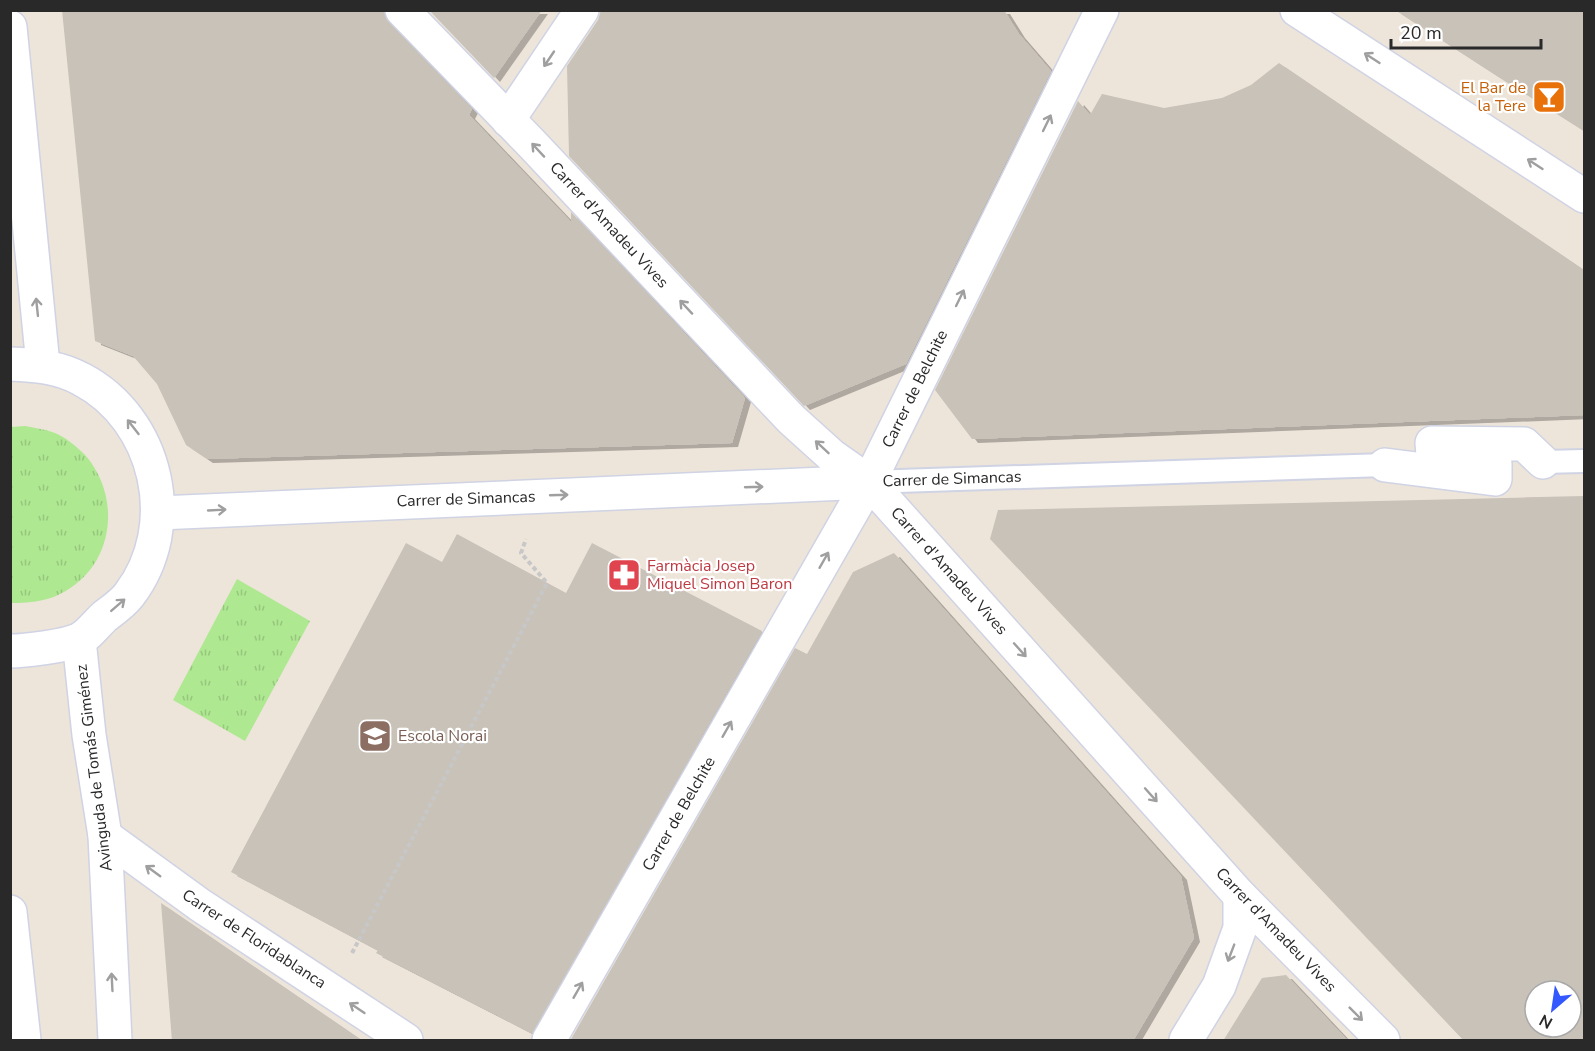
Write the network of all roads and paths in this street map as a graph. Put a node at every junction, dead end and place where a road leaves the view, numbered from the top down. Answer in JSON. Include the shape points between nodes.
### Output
{"nodes":[{"id":1,"x":402,"y":10,"type":"edge"},
{"id":2,"x":582,"y":10,"type":"edge"},
{"id":3,"x":1102,"y":10,"type":"edge"},
{"id":4,"x":1297,"y":10,"type":"edge"},
{"id":5,"x":10,"y":27,"type":"edge"},
{"id":6,"x":508,"y":120,"type":"junction"},
{"id":7,"x":1584,"y":196,"type":"edge"},
{"id":8,"x":10,"y":364,"type":"edge"},
{"id":9,"x":43,"y":365,"type":"junction"},
{"id":10,"x":1584,"y":461,"type":"edge"},
{"id":11,"x":1543,"y":462,"type":"joint"},
{"id":12,"x":1385,"y":465,"type":"joint"},
{"id":13,"x":869,"y":482,"type":"junction"},
{"id":14,"x":540,"y":496,"type":"junction"},
{"id":15,"x":159,"y":513,"type":"junction"},
{"id":16,"x":79,"y":640,"type":"junction"},
{"id":17,"x":10,"y":651,"type":"edge"},
{"id":18,"x":105,"y":836,"type":"junction"},
{"id":19,"x":1240,"y":896,"type":"junction"},
{"id":20,"x":10,"y":912,"type":"edge"},
{"id":21,"x":332,"y":991,"type":"junction"},
{"id":22,"x":24,"y":1041,"type":"edge"},
{"id":23,"x":115,"y":1041,"type":"edge"},
{"id":24,"x":406,"y":1041,"type":"edge"},
{"id":25,"x":549,"y":1041,"type":"edge"},
{"id":26,"x":1186,"y":1041,"type":"edge"},
{"id":27,"x":1383,"y":1041,"type":"edge"}],
"edges":[{"from":1,"to":6,"type":"street","name":"Carrer d'Amadeu Vives"},
{"from":2,"to":6,"type":"street","one_way":true},
{"from":13,"to":3,"type":"street","name":"Carrer de Belchite","one_way":true},
{"from":7,"to":4,"type":"street","one_way":true},
{"from":9,"to":5,"type":"street","one_way":true},
{"from":13,"to":6,"type":"street","name":"Carrer d'Amadeu Vives","one_way":true,"via":[[832,456],[791,419]]},
{"from":8,"to":9,"type":"street"},
{"from":15,"to":9,"type":"street","one_way":true,"via":[[155,473],[140,435],[115,403],[81,379]]},
{"from":10,"to":11,"type":"lane","name":"Carrer de Simancas"},
{"from":11,"to":12,"type":"street","name":"Carrer de Simancas","via":[[1524,444],[1432,443],[1433,455],[1495,464],[1495,479]]},
{"from":12,"to":13,"type":"lane","name":"Carrer de Simancas"},
{"from":14,"to":13,"type":"street","name":"Carrer de Simancas","one_way":true},
{"from":13,"to":19,"type":"street","name":"Carrer d'Amadeu Vives","one_way":true},
{"from":25,"to":13,"type":"street","name":"Carrer de Belchite","one_way":true},
{"from":15,"to":14,"type":"street","name":"Carrer de Simancas","one_way":true},
{"from":14,"to":21,"type":"path","via":[[521,554],[547,583]]},
{"from":16,"to":15,"type":"street","one_way":true,"via":[[129,596],[151,556]]},
{"from":16,"to":17,"type":"street"},
{"from":16,"to":18,"type":"street","name":"Avinguda de Tomás Giménez"},
{"from":21,"to":18,"type":"street","name":"Carrer de Floridablanca","one_way":true,"via":[[200,905]]},
{"from":23,"to":18,"type":"street","name":"Avinguda de Tomás Giménez","one_way":true},
{"from":19,"to":26,"type":"street","one_way":true,"via":[[1240,928],[1219,986]]},
{"from":19,"to":27,"type":"street","name":"Carrer d'Amadeu Vives","one_way":true},
{"from":20,"to":22,"type":"street"},
{"from":24,"to":21,"type":"street","name":"Carrer de Floridablanca","one_way":true}]}
